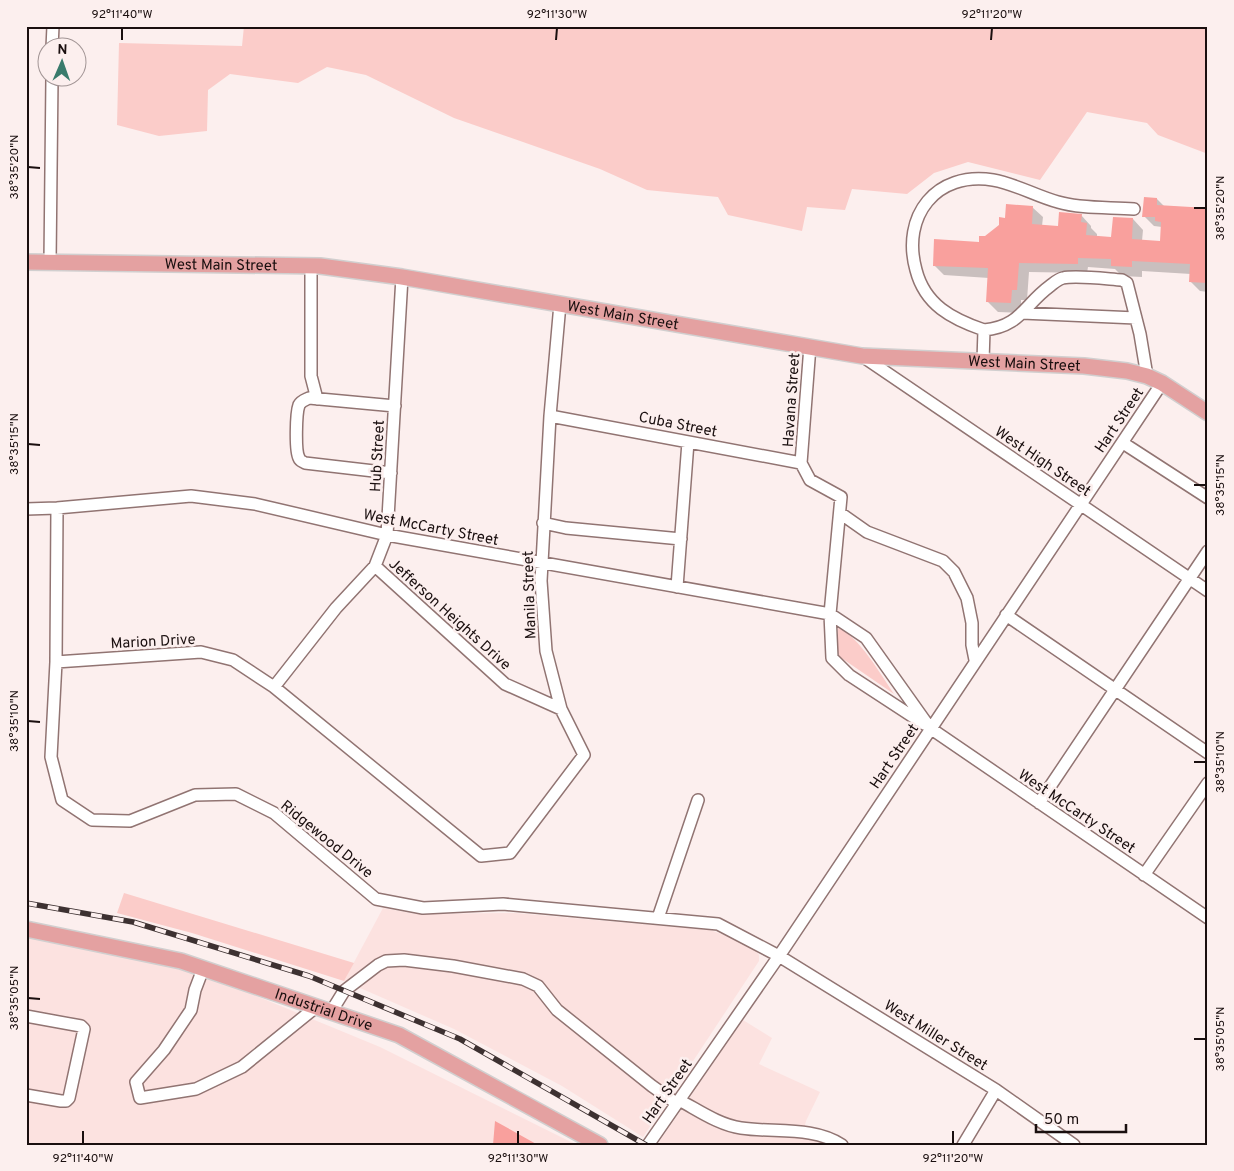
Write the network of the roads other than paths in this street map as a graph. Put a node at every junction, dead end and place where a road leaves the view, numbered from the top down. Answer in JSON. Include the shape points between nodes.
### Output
{"nodes":[{"id":1,"x":52,"y":88,"type":"edge"},
{"id":2,"x":1134,"y":208,"type":"dead end"},
{"id":3,"x":26,"y":262,"type":"edge"},
{"id":4,"x":50,"y":262,"type":"junction"},
{"id":5,"x":311,"y":266,"type":"junction"},
{"id":6,"x":402,"y":277,"type":"junction"},
{"id":7,"x":560,"y":304,"type":"junction"},
{"id":8,"x":1022,"y":314,"type":"junction"},
{"id":9,"x":1136,"y":318,"type":"junction"},
{"id":10,"x":984,"y":330,"type":"junction"},
{"id":11,"x":810,"y":346,"type":"junction"},
{"id":12,"x":862,"y":356,"type":"junction"},
{"id":13,"x":984,"y":361,"type":"junction"},
{"id":14,"x":1147,"y":376,"type":"junction"},
{"id":15,"x":1162,"y":383,"type":"junction"},
{"id":16,"x":318,"y":399,"type":"junction"},
{"id":17,"x":395,"y":406,"type":"junction"},
{"id":18,"x":1208,"y":413,"type":"edge"},
{"id":19,"x":550,"y":416,"type":"junction"},
{"id":20,"x":688,"y":442,"type":"junction"},
{"id":21,"x":1123,"y":443,"type":"junction"},
{"id":22,"x":801,"y":462,"type":"junction"},
{"id":23,"x":391,"y":473,"type":"junction"},
{"id":24,"x":1208,"y":498,"type":"edge"},
{"id":25,"x":1080,"y":504,"type":"junction"},
{"id":26,"x":57,"y":508,"type":"junction"},
{"id":27,"x":26,"y":509,"type":"edge"},
{"id":28,"x":840,"y":513,"type":"junction"},
{"id":29,"x":543,"y":523,"type":"junction"},
{"id":30,"x":387,"y":535,"type":"junction"},
{"id":31,"x":681,"y":539,"type":"junction"},
{"id":32,"x":1208,"y":551,"type":"edge"},
{"id":33,"x":541,"y":563,"type":"junction"},
{"id":34,"x":375,"y":566,"type":"junction"},
{"id":35,"x":1189,"y":578,"type":"junction"},
{"id":36,"x":677,"y":587,"type":"junction"},
{"id":37,"x":1208,"y":591,"type":"edge"},
{"id":38,"x":830,"y":614,"type":"junction"},
{"id":39,"x":1006,"y":615,"type":"junction"},
{"id":40,"x":975,"y":660,"type":"junction"},
{"id":41,"x":56,"y":662,"type":"junction"},
{"id":42,"x":274,"y":687,"type":"junction"},
{"id":43,"x":1115,"y":690,"type":"junction"},
{"id":44,"x":561,"y":710,"type":"junction"},
{"id":45,"x":930,"y":728,"type":"junction"},
{"id":46,"x":1208,"y":753,"type":"edge"},
{"id":47,"x":1208,"y":783,"type":"edge"},
{"id":48,"x":698,"y":800,"type":"dead end"},
{"id":49,"x":1039,"y":802,"type":"junction"},
{"id":50,"x":510,"y":853,"type":"joint"},
{"id":51,"x":1144,"y":875,"type":"junction"},
{"id":52,"x":658,"y":918,"type":"junction"},
{"id":53,"x":1208,"y":918,"type":"edge"},
{"id":54,"x":26,"y":929,"type":"edge"},
{"id":55,"x":779,"y":956,"type":"junction"},
{"id":56,"x":203,"y":969,"type":"junction"},
{"id":57,"x":316,"y":1007,"type":"junction"},
{"id":58,"x":331,"y":1012,"type":"junction"},
{"id":59,"x":26,"y":1016,"type":"edge"},
{"id":60,"x":996,"y":1090,"type":"junction"},
{"id":61,"x":26,"y":1095,"type":"edge"},
{"id":62,"x":677,"y":1102,"type":"junction"},
{"id":63,"x":600,"y":1145,"type":"edge"},
{"id":64,"x":648,"y":1145,"type":"edge"},
{"id":65,"x":842,"y":1145,"type":"edge"},
{"id":66,"x":963,"y":1145,"type":"edge"},
{"id":67,"x":1074,"y":1145,"type":"edge"}],
"edges":[{"from":1,"to":4,"type":"street"},
{"from":2,"to":10,"type":"street","via":[[1059,202],[993,180],[957,182],[932,196],[915,221],[911,248],[916,272],[935,304],[950,316]]},
{"from":3,"to":4,"type":"main road","name":"West Main Street"},
{"from":4,"to":5,"type":"main road","name":"West Main Street"},
{"from":5,"to":6,"type":"main road","name":"West Main Street"},
{"from":5,"to":16,"type":"street","via":[[311,376]]},
{"from":6,"to":7,"type":"main road","name":"West Main Street"},
{"from":6,"to":17,"type":"street","name":"Hub Street"},
{"from":7,"to":11,"type":"main road","name":"West Main Street"},
{"from":7,"to":19,"type":"street","name":"Manila Street"},
{"from":8,"to":9,"type":"street"},
{"from":8,"to":9,"type":"street","via":[[1044,290],[1069,277],[1125,281]]},
{"from":8,"to":10,"type":"street","via":[[998,328]]},
{"from":9,"to":14,"type":"street"},
{"from":10,"to":13,"type":"street"},
{"from":11,"to":12,"type":"main road","name":"West Main Street"},
{"from":11,"to":22,"type":"street","name":"Havana Street"},
{"from":12,"to":13,"type":"main road","name":"West Main Street"},
{"from":12,"to":25,"type":"street","name":"West High Street"},
{"from":13,"to":14,"type":"main road","name":"West Main Street","via":[[1107,368]]},
{"from":14,"to":15,"type":"main road","name":"West Main Street"},
{"from":15,"to":18,"type":"main road","name":"West Main Street"},
{"from":15,"to":21,"type":"street","name":"Hart Street"},
{"from":16,"to":17,"type":"street"},
{"from":16,"to":23,"type":"street","via":[[309,398],[299,406],[297,450],[301,460]]},
{"from":17,"to":23,"type":"street","name":"Hub Street"},
{"from":19,"to":20,"type":"street","name":"Cuba Street"},
{"from":19,"to":29,"type":"street","name":"Manila Street"},
{"from":20,"to":22,"type":"street","name":"Cuba Street"},
{"from":20,"to":31,"type":"street"},
{"from":21,"to":24,"type":"street"},
{"from":21,"to":25,"type":"street","name":"Hart Street"},
{"from":22,"to":28,"type":"street","name":"Havana Street","via":[[810,480],[841,498]]},
{"from":23,"to":30,"type":"street","name":"Hub Street"},
{"from":25,"to":35,"type":"street","name":"West High Street"},
{"from":25,"to":39,"type":"street","name":"Hart Street"},
{"from":26,"to":27,"type":"street","name":"West McCarty Street"},
{"from":26,"to":30,"type":"street","name":"West McCarty Street","via":[[191,496],[255,504]]},
{"from":26,"to":41,"type":"street","name":"Ridgewood Drive"},
{"from":28,"to":38,"type":"street","name":"Havana Street"},
{"from":28,"to":40,"type":"street","via":[[867,532],[942,561],[954,572],[967,598]]},
{"from":29,"to":31,"type":"street"},
{"from":29,"to":33,"type":"street","name":"Manila Street"},
{"from":30,"to":33,"type":"street","name":"West McCarty Street"},
{"from":30,"to":34,"type":"street","name":"Hub Street"},
{"from":31,"to":36,"type":"street"},
{"from":32,"to":35,"type":"street"},
{"from":33,"to":36,"type":"street","name":"West McCarty Street"},
{"from":33,"to":44,"type":"street","name":"Manila Street","via":[[546,651]]},
{"from":34,"to":42,"type":"street","name":"Hub Street","via":[[336,608]]},
{"from":34,"to":44,"type":"street","name":"Jefferson Heights Drive","via":[[505,684]]},
{"from":35,"to":37,"type":"street","name":"West High Street"},
{"from":35,"to":43,"type":"street"},
{"from":36,"to":38,"type":"street","name":"West McCarty Street"},
{"from":38,"to":45,"type":"street","name":"West McCarty Street","via":[[866,638]]},
{"from":38,"to":45,"type":"street","name":"West McCarty Street","via":[[832,658],[849,676]]},
{"from":39,"to":40,"type":"street","name":"Hart Street"},
{"from":39,"to":43,"type":"street"},
{"from":40,"to":45,"type":"street","name":"Hart Street"},
{"from":41,"to":42,"type":"street","name":"Marion Drive","via":[[201,652],[233,660]]},
{"from":41,"to":52,"type":"street","name":"Ridgewood Drive","via":[[51,757],[62,800],[92,820],[130,821],[195,795],[236,794],[274,813],[376,899],[423,908],[504,904]]},
{"from":42,"to":50,"type":"street","name":"Marion Drive","via":[[481,856]]},
{"from":43,"to":46,"type":"street"},
{"from":43,"to":49,"type":"street"},
{"from":44,"to":50,"type":"street","name":"Manila Street","via":[[584,755]]},
{"from":45,"to":49,"type":"street","name":"West McCarty Street"},
{"from":45,"to":55,"type":"street","name":"Hart Street"},
{"from":47,"to":51,"type":"street"},
{"from":48,"to":52,"type":"street"},
{"from":49,"to":51,"type":"street","name":"West McCarty Street"},
{"from":51,"to":53,"type":"street","name":"West McCarty Street"},
{"from":52,"to":55,"type":"street","name":"Ridgewood Drive","via":[[718,924]]},
{"from":54,"to":56,"type":"main road","name":"Industrial Drive","via":[[181,961]]},
{"from":55,"to":60,"type":"street","name":"West Miller Street"},
{"from":55,"to":62,"type":"street","name":"Hart Street"},
{"from":56,"to":57,"type":"main road","name":"Industrial Drive"},
{"from":56,"to":57,"type":"street","via":[[191,1010],[164,1050],[136,1082],[140,1098],[196,1089],[242,1066]]},
{"from":57,"to":58,"type":"main road","name":"Industrial Drive"},
{"from":58,"to":62,"type":"street","via":[[344,991],[386,961],[453,966],[523,979],[538,986],[557,1010],[652,1086]]},
{"from":58,"to":63,"type":"main road","name":"Industrial Drive","via":[[399,1035]]},
{"from":59,"to":61,"type":"street","via":[[81,1026],[84,1030],[66,1101]]},
{"from":60,"to":66,"type":"street"},
{"from":60,"to":67,"type":"street","name":"West Miller Street"},
{"from":62,"to":64,"type":"street","name":"Hart Street"},
{"from":62,"to":65,"type":"street","via":[[740,1128],[817,1134]]}]}
